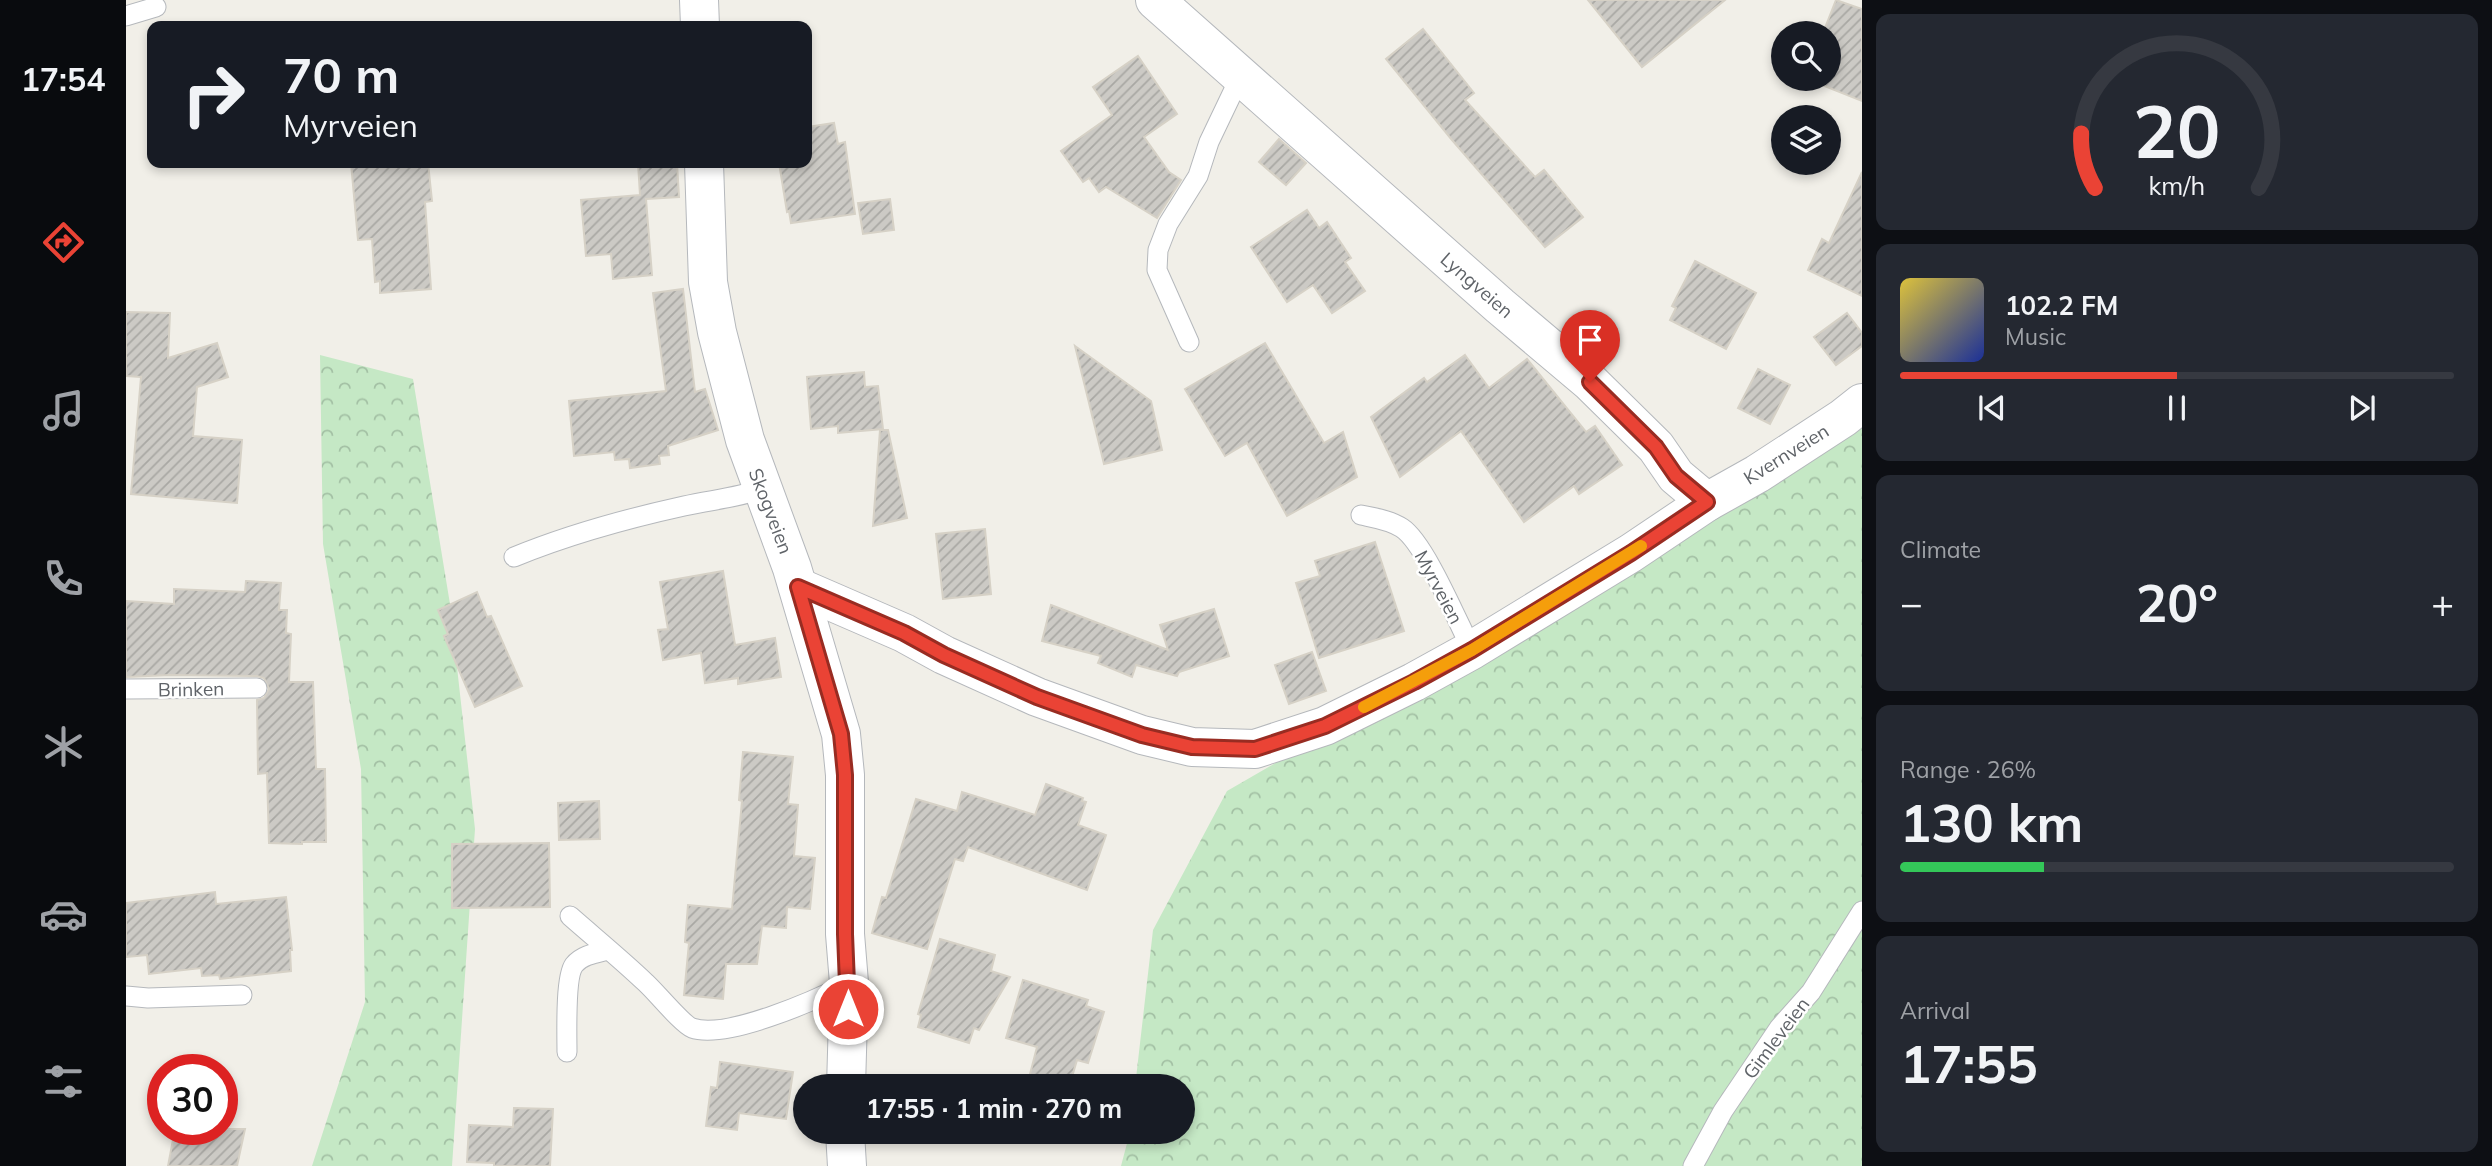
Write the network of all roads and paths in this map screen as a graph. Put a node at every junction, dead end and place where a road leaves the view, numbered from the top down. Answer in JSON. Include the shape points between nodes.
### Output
{"nodes":[{"id":1,"x":699,"y":0,"type":"edge"},
{"id":2,"x":1155,"y":0,"type":"edge"},
{"id":3,"x":156,"y":7,"type":"dead end"},
{"id":4,"x":126,"y":16,"type":"edge"},
{"id":5,"x":700,"y":21,"type":"edge"},
{"id":6,"x":1241,"y":75,"type":"junction"},
{"id":7,"x":704,"y":168,"type":"edge"},
{"id":8,"x":1189,"y":342,"type":"dead end"},
{"id":9,"x":1862,"y":403,"type":"edge"},
{"id":10,"x":762,"y":489,"type":"junction"},
{"id":11,"x":1707,"y":502,"type":"junction"},
{"id":12,"x":1361,"y":515,"type":"dead end"},
{"id":13,"x":514,"y":557,"type":"dead end"},
{"id":14,"x":798,"y":587,"type":"junction"},
{"id":15,"x":1472,"y":650,"type":"junction"},
{"id":16,"x":257,"y":688,"type":"dead end"},
{"id":17,"x":126,"y":689,"type":"edge"},
{"id":18,"x":1862,"y":911,"type":"edge"},
{"id":19,"x":570,"y":916,"type":"dead end"},
{"id":20,"x":608,"y":950,"type":"junction"},
{"id":21,"x":849,"y":983,"type":"junction"},
{"id":22,"x":242,"y":995,"type":"dead end"},
{"id":23,"x":126,"y":996,"type":"edge"},
{"id":24,"x":567,"y":1052,"type":"dead end"},
{"id":25,"x":846,"y":1074,"type":"edge"},
{"id":26,"x":845,"y":1144,"type":"edge"},
{"id":27,"x":846,"y":1166,"type":"edge"},
{"id":28,"x":1693,"y":1166,"type":"edge"}],
"edges":[{"from":1,"to":5,"type":"street"},
{"from":2,"to":6,"type":"street","name":"Lyngveien"},
{"from":3,"to":4,"type":"lane"},
{"from":6,"to":8,"type":"lane","via":[[1198,176],[1168,224],[1158,250],[1157,270]]},
{"from":6,"to":11,"type":"street","name":"Lyngveien","via":[[1590,382],[1656,447],[1676,476]]},
{"from":7,"to":10,"type":"street","name":"Skogveien","via":[[708,282],[714,319]]},
{"from":9,"to":11,"type":"street","name":"Kvernveien"},
{"from":10,"to":13,"type":"lane","via":[[610,523]]},
{"from":10,"to":14,"type":"street","name":"Skogveien"},
{"from":11,"to":15,"type":"street"},
{"from":12,"to":15,"type":"lane","name":"Myrveien","via":[[1401,526],[1412,536]]},
{"from":14,"to":15,"type":"street","via":[[1037,697],[1142,735],[1192,747],[1255,749],[1283,741],[1325,726]]},
{"from":14,"to":21,"type":"street","name":"Skogveien","via":[[841,734]]},
{"from":16,"to":17,"type":"lane","name":"Brinken"},
{"from":18,"to":28,"type":"lane","name":"Gimleveien","via":[[1811,992],[1779,1028],[1723,1111]]},
{"from":19,"to":20,"type":"lane"},
{"from":20,"to":21,"type":"lane","via":[[690,1027],[716,1031],[818,999]]},
{"from":20,"to":24,"type":"lane","via":[[583,957],[572,967]]},
{"from":21,"to":25,"type":"street","name":"Skogveien"},
{"from":22,"to":23,"type":"lane"},
{"from":26,"to":27,"type":"street"}]}
